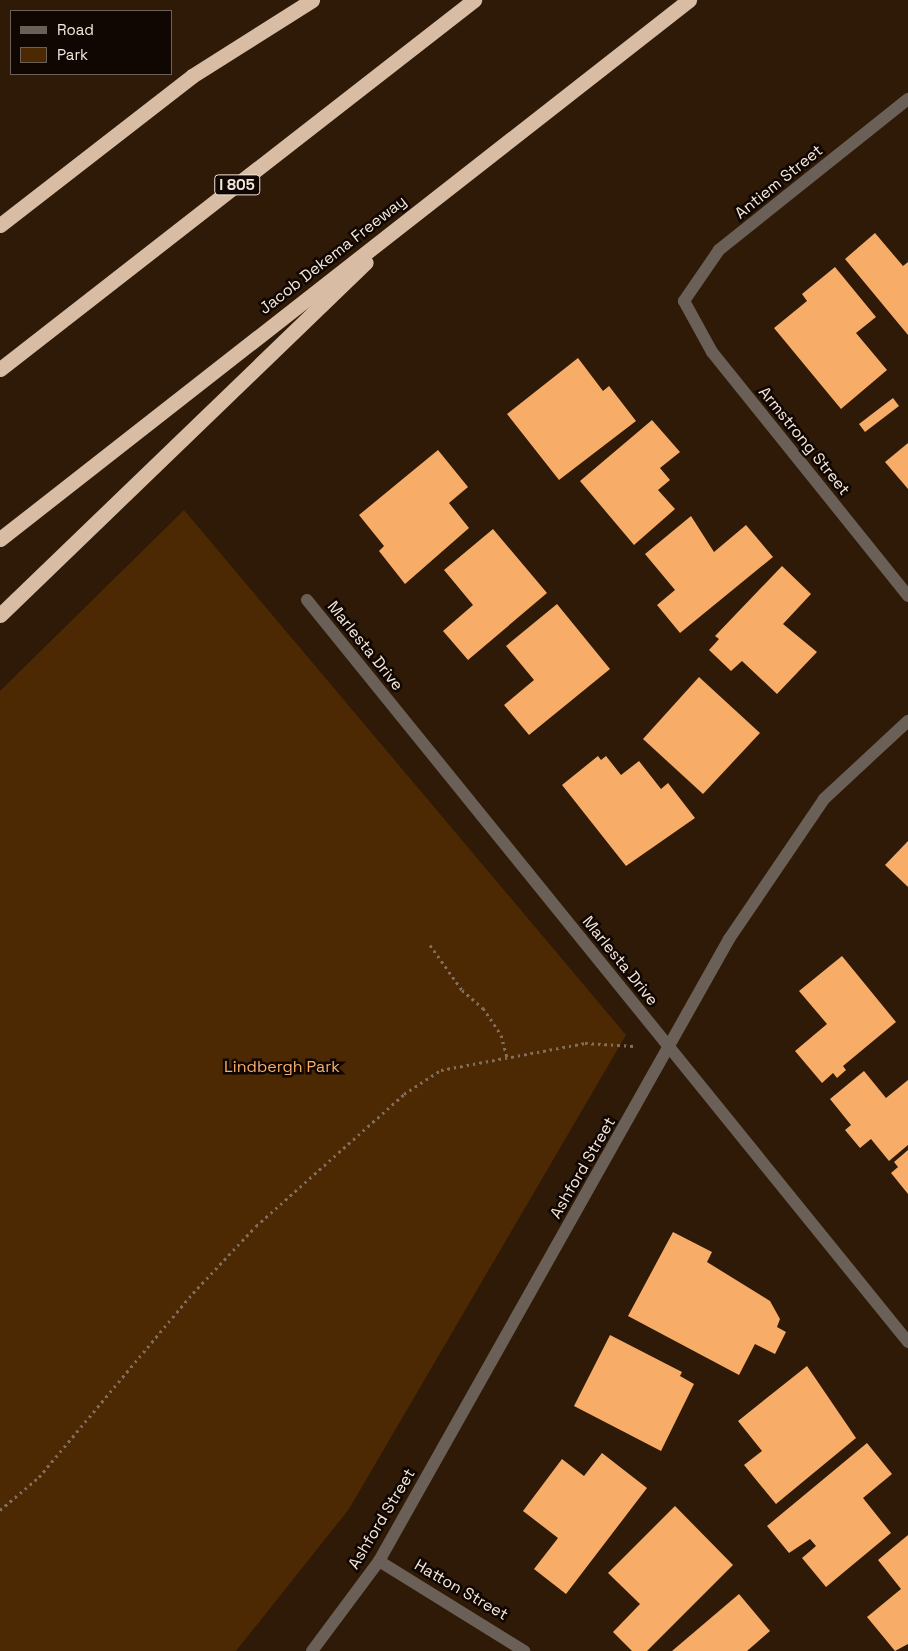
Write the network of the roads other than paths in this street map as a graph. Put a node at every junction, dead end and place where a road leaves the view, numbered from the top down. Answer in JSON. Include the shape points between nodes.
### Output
{"nodes":[{"id":1,"x":312,"y":0,"type":"edge"},
{"id":2,"x":474,"y":0,"type":"edge"},
{"id":3,"x":689,"y":0,"type":"edge"},
{"id":4,"x":908,"y":99,"type":"edge"},
{"id":5,"x":419,"y":210,"type":"junction"},
{"id":6,"x":0,"y":225,"type":"edge"},
{"id":7,"x":684,"y":301,"type":"joint"},
{"id":8,"x":0,"y":369,"type":"edge"},
{"id":9,"x":0,"y":539,"type":"edge"},
{"id":10,"x":908,"y":596,"type":"edge"},
{"id":11,"x":307,"y":600,"type":"dead end"},
{"id":12,"x":0,"y":615,"type":"edge"},
{"id":13,"x":908,"y":721,"type":"edge"},
{"id":14,"x":670,"y":1048,"type":"junction"},
{"id":15,"x":908,"y":1342,"type":"edge"},
{"id":16,"x":379,"y":1561,"type":"junction"},
{"id":17,"x":312,"y":1651,"type":"edge"},
{"id":18,"x":524,"y":1651,"type":"edge"}],
"edges":[{"from":1,"to":6,"type":"highway","via":[[192,76]]},
{"from":2,"to":8,"type":"highway","number":"I 805"},
{"from":3,"to":5,"type":"highway","name":"Jacob Dekema Freeway"},
{"from":4,"to":7,"type":"street","name":"Antiem Street","via":[[719,250]]},
{"from":5,"to":9,"type":"highway","name":"Jacob Dekema Freeway"},
{"from":5,"to":12,"type":"highway"},
{"from":7,"to":10,"type":"street","name":"Armstrong Street","via":[[712,352]]},
{"from":11,"to":14,"type":"street","name":"Marlesta Drive"},
{"from":13,"to":14,"type":"street","name":"Ashford Street","via":[[824,799],[729,939]]},
{"from":14,"to":15,"type":"street","name":"Marlesta Drive"},
{"from":14,"to":16,"type":"street","name":"Ashford Street"},
{"from":16,"to":17,"type":"street","name":"Ashford Street"},
{"from":16,"to":18,"type":"street","name":"Hatton Street"}]}
